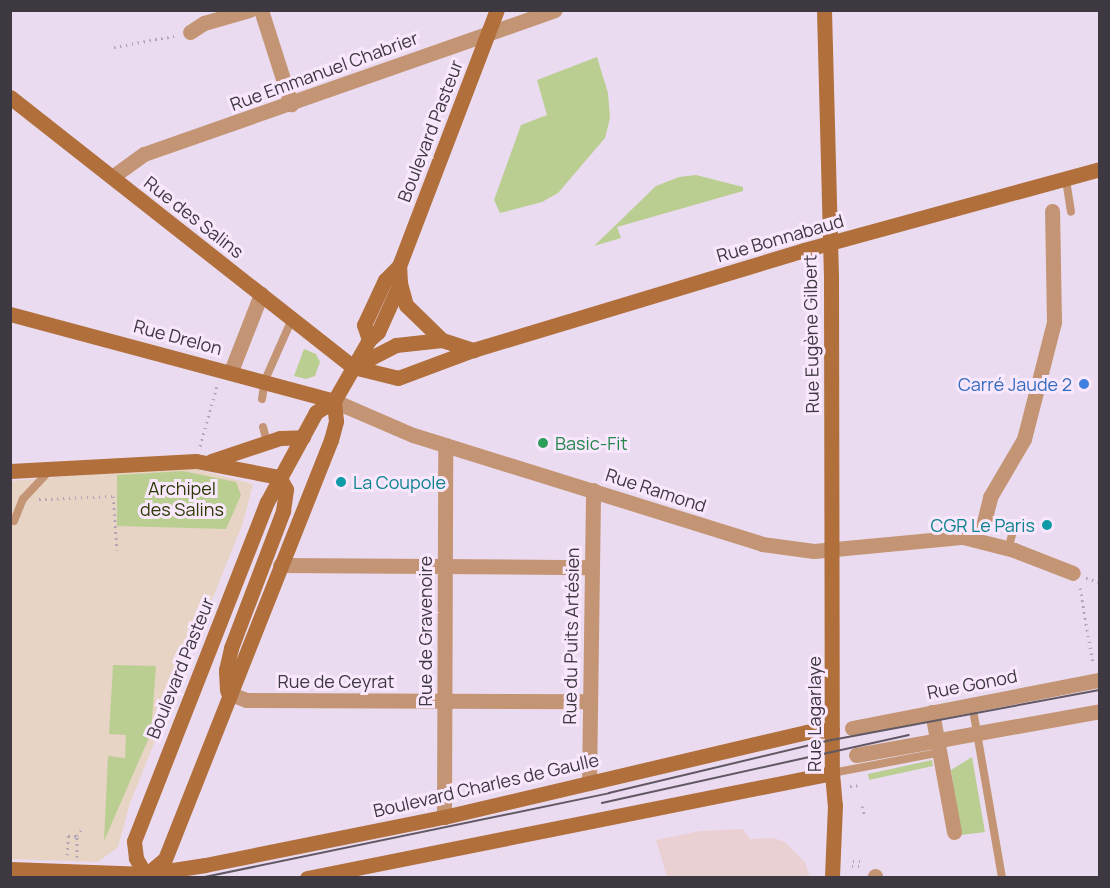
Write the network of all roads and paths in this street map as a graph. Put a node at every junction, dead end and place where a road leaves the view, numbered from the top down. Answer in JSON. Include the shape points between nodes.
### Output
{"nodes":[{"id":1,"x":249,"y":10,"type":"edge"},
{"id":2,"x":261,"y":10,"type":"edge"},
{"id":3,"x":497,"y":10,"type":"edge"},
{"id":4,"x":555,"y":10,"type":"edge"},
{"id":5,"x":824,"y":10,"type":"edge"},
{"id":6,"x":190,"y":32,"type":"joint"},
{"id":7,"x":488,"y":32,"type":"junction"},
{"id":8,"x":114,"y":47,"type":"dead end"},
{"id":9,"x":10,"y":97,"type":"edge"},
{"id":10,"x":291,"y":104,"type":"junction"},
{"id":11,"x":1100,"y":169,"type":"edge"},
{"id":12,"x":112,"y":177,"type":"junction"},
{"id":13,"x":1066,"y":180,"type":"junction"},
{"id":14,"x":1052,"y":212,"type":"dead end"},
{"id":15,"x":1071,"y":212,"type":"dead end"},
{"id":16,"x":828,"y":244,"type":"junction"},
{"id":17,"x":399,"y":266,"type":"junction"},
{"id":18,"x":400,"y":283,"type":"junction"},
{"id":19,"x":261,"y":294,"type":"junction"},
{"id":20,"x":10,"y":314,"type":"edge"},
{"id":21,"x":292,"y":319,"type":"junction"},
{"id":22,"x":369,"y":339,"type":"junction"},
{"id":23,"x":442,"y":340,"type":"junction"},
{"id":24,"x":473,"y":350,"type":"junction"},
{"id":25,"x":353,"y":367,"type":"junction"},
{"id":26,"x":225,"y":375,"type":"junction"},
{"id":27,"x":265,"y":380,"type":"junction"},
{"id":28,"x":262,"y":399,"type":"dead end"},
{"id":29,"x":334,"y":401,"type":"junction"},
{"id":30,"x":262,"y":427,"type":"dead end"},
{"id":31,"x":303,"y":436,"type":"junction"},
{"id":32,"x":267,"y":442,"type":"junction"},
{"id":33,"x":445,"y":446,"type":"junction"},
{"id":34,"x":203,"y":461,"type":"junction"},
{"id":35,"x":51,"y":469,"type":"junction"},
{"id":36,"x":10,"y":471,"type":"edge"},
{"id":37,"x":279,"y":477,"type":"junction"},
{"id":38,"x":593,"y":490,"type":"junction"},
{"id":39,"x":23,"y":500,"type":"junction"},
{"id":40,"x":14,"y":521,"type":"dead end"},
{"id":41,"x":983,"y":526,"type":"dead end"},
{"id":42,"x":1013,"y":532,"type":"dead end"},
{"id":43,"x":833,"y":549,"type":"junction"},
{"id":44,"x":117,"y":550,"type":"dead end"},
{"id":45,"x":1011,"y":550,"type":"junction"},
{"id":46,"x":280,"y":565,"type":"junction"},
{"id":47,"x":445,"y":566,"type":"junction"},
{"id":48,"x":591,"y":567,"type":"junction"},
{"id":49,"x":1076,"y":580,"type":"joint"},
{"id":50,"x":1098,"y":680,"type":"edge"},
{"id":51,"x":228,"y":693,"type":"junction"},
{"id":52,"x":445,"y":701,"type":"junction"},
{"id":53,"x":590,"y":701,"type":"junction"},
{"id":54,"x":972,"y":704,"type":"junction"},
{"id":55,"x":1100,"y":711,"type":"edge"},
{"id":56,"x":932,"y":712,"type":"junction"},
{"id":57,"x":852,"y":728,"type":"dead end"},
{"id":58,"x":832,"y":730,"type":"junction"},
{"id":59,"x":977,"y":732,"type":"junction"},
{"id":60,"x":938,"y":739,"type":"junction"},
{"id":61,"x":932,"y":754,"type":"dead end"},
{"id":62,"x":856,"y":755,"type":"dead end"},
{"id":63,"x":832,"y":773,"type":"junction"},
{"id":64,"x":589,"y":783,"type":"junction"},
{"id":65,"x":862,"y":806,"type":"dead end"},
{"id":66,"x":444,"y":817,"type":"junction"},
{"id":67,"x":865,"y":818,"type":"dead end"},
{"id":68,"x":81,"y":830,"type":"dead end"},
{"id":69,"x":954,"y":832,"type":"dead end"},
{"id":70,"x":77,"y":836,"type":"junction"},
{"id":71,"x":76,"y":843,"type":"dead end"},
{"id":72,"x":77,"y":856,"type":"dead end"},
{"id":73,"x":853,"y":861,"type":"dead end"},
{"id":74,"x":862,"y":861,"type":"dead end"},
{"id":75,"x":10,"y":869,"type":"edge"},
{"id":76,"x":339,"y":874,"type":"edge"},
{"id":77,"x":147,"y":876,"type":"edge"},
{"id":78,"x":307,"y":878,"type":"edge"},
{"id":79,"x":832,"y":878,"type":"edge"},
{"id":80,"x":1002,"y":878,"type":"edge"}],
"edges":[{"from":1,"to":6,"type":"street","via":[[204,23]]},
{"from":2,"to":10,"type":"street"},
{"from":3,"to":7,"type":"main road","name":"Boulevard Pasteur"},
{"from":4,"to":7,"type":"street","name":"Rue Emmanuel Chabrier"},
{"from":5,"to":16,"type":"main road","name":"Rue Eugène Gilbert"},
{"from":6,"to":8,"type":"path"},
{"from":7,"to":10,"type":"street","name":"Rue Emmanuel Chabrier"},
{"from":7,"to":17,"type":"main road","name":"Boulevard Pasteur"},
{"from":9,"to":12,"type":"main road","name":"Rue des Salins"},
{"from":10,"to":12,"type":"street","name":"Rue Emmanuel Chabrier","via":[[144,154]]},
{"from":11,"to":13,"type":"main road","name":"Rue Bonnabaud"},
{"from":12,"to":19,"type":"main road","name":"Rue des Salins"},
{"from":13,"to":15,"type":"lane"},
{"from":13,"to":16,"type":"main road","name":"Rue Bonnabaud"},
{"from":14,"to":41,"type":"street","via":[[1054,322],[1024,439],[990,497]]},
{"from":16,"to":24,"type":"main road","name":"Rue Bonnabaud"},
{"from":16,"to":43,"type":"main road","name":"Rue Eugène Gilbert"},
{"from":17,"to":18,"type":"main road","name":"Boulevard Pasteur"},
{"from":17,"to":22,"type":"main road","name":"Boulevard Pasteur","via":[[385,280],[364,325]]},
{"from":18,"to":22,"type":"main road","name":"Boulevard Pasteur","via":[[378,332]]},
{"from":18,"to":23,"type":"main road","via":[[406,305]]},
{"from":19,"to":21,"type":"main road","name":"Rue des Salins"},
{"from":19,"to":26,"type":"street"},
{"from":20,"to":26,"type":"main road","name":"Rue Drelon"},
{"from":21,"to":25,"type":"main road","name":"Rue des Salins"},
{"from":21,"to":27,"type":"lane"},
{"from":22,"to":25,"type":"main road","name":"Boulevard Pasteur"},
{"from":23,"to":24,"type":"main road"},
{"from":23,"to":25,"type":"main road","via":[[396,345]]},
{"from":24,"to":25,"type":"main road","name":"Rue Bonnabaud","via":[[398,378]]},
{"from":25,"to":29,"type":"main road","name":"Boulevard Pasteur"},
{"from":26,"to":27,"type":"main road","name":"Rue Drelon"},
{"from":26,"to":34,"type":"path"},
{"from":27,"to":28,"type":"lane"},
{"from":27,"to":29,"type":"main road","name":"Rue Drelon"},
{"from":29,"to":31,"type":"main road","name":"Boulevard Pasteur","via":[[316,412]]},
{"from":29,"to":33,"type":"street","name":"Rue Ramond"},
{"from":29,"to":46,"type":"main road","name":"Boulevard Pasteur","via":[[334,430]]},
{"from":30,"to":32,"type":"lane"},
{"from":31,"to":32,"type":"main road"},
{"from":31,"to":37,"type":"main road","name":"Boulevard Pasteur"},
{"from":32,"to":34,"type":"main road"},
{"from":33,"to":38,"type":"street","name":"Rue Ramond"},
{"from":33,"to":47,"type":"street","name":"Rue de Gravenoire"},
{"from":34,"to":35,"type":"main road"},
{"from":34,"to":37,"type":"main road"},
{"from":35,"to":36,"type":"main road"},
{"from":35,"to":39,"type":"lane"},
{"from":37,"to":51,"type":"main road","name":"Boulevard Pasteur","via":[[286,489],[283,512],[231,648],[226,670]]},
{"from":37,"to":77,"type":"main road","name":"Boulevard Pasteur","via":[[135,841],[136,858]]},
{"from":38,"to":43,"type":"street","name":"Rue Ramond","via":[[762,544]]},
{"from":38,"to":48,"type":"street","name":"Rue du Puits Artésien"},
{"from":39,"to":40,"type":"lane"},
{"from":39,"to":44,"type":"path","via":[[113,496]]},
{"from":42,"to":45,"type":"lane"},
{"from":43,"to":45,"type":"street","name":"Rue Ramond","via":[[963,537]]},
{"from":43,"to":58,"type":"main road","name":"Rue Lagarlaye"},
{"from":45,"to":49,"type":"street","name":"Rue Ramond"},
{"from":46,"to":47,"type":"street"},
{"from":46,"to":51,"type":"main road","name":"Boulevard Pasteur"},
{"from":47,"to":48,"type":"street"},
{"from":47,"to":52,"type":"street","name":"Rue de Gravenoire"},
{"from":48,"to":53,"type":"street","name":"Rue du Puits Artésien"},
{"from":49,"to":50,"type":"path"},
{"from":50,"to":54,"type":"street","name":"Rue Gonod"},
{"from":51,"to":52,"type":"street","name":"Rue de Ceyrat","via":[[246,700]]},
{"from":51,"to":77,"type":"main road","name":"Boulevard Pasteur","via":[[165,859]]},
{"from":52,"to":53,"type":"street","name":"Rue de Ceyrat"},
{"from":52,"to":66,"type":"street","name":"Rue de Gravenoire"},
{"from":53,"to":64,"type":"street","name":"Rue du Puits Artésien"},
{"from":54,"to":56,"type":"street","name":"Rue Gonod"},
{"from":54,"to":59,"type":"lane"},
{"from":55,"to":59,"type":"street"},
{"from":56,"to":57,"type":"street","name":"Rue Gonod"},
{"from":56,"to":60,"type":"street"},
{"from":58,"to":63,"type":"main road","name":"Rue Lagarlaye"},
{"from":58,"to":64,"type":"main road","name":"Boulevard Charles de Gaulle"},
{"from":59,"to":60,"type":"street"},
{"from":59,"to":80,"type":"lane"},
{"from":60,"to":62,"type":"street"},
{"from":60,"to":69,"type":"street"},
{"from":61,"to":63,"type":"lane"},
{"from":63,"to":76,"type":"main road"},
{"from":63,"to":79,"type":"main road","name":"Rue Lagarlaye"},
{"from":64,"to":66,"type":"main road","name":"Boulevard Charles de Gaulle"},
{"from":65,"to":67,"type":"path"},
{"from":66,"to":77,"type":"main road","name":"Boulevard Charles de Gaulle"},
{"from":68,"to":70,"type":"path"},
{"from":70,"to":71,"type":"path"},
{"from":70,"to":72,"type":"path","via":[[68,836],[67,856]]},
{"from":73,"to":74,"type":"path"},
{"from":75,"to":77,"type":"main road","name":"Boulevard Charles de Gaulle"},
{"from":76,"to":78,"type":"main road"}]}
